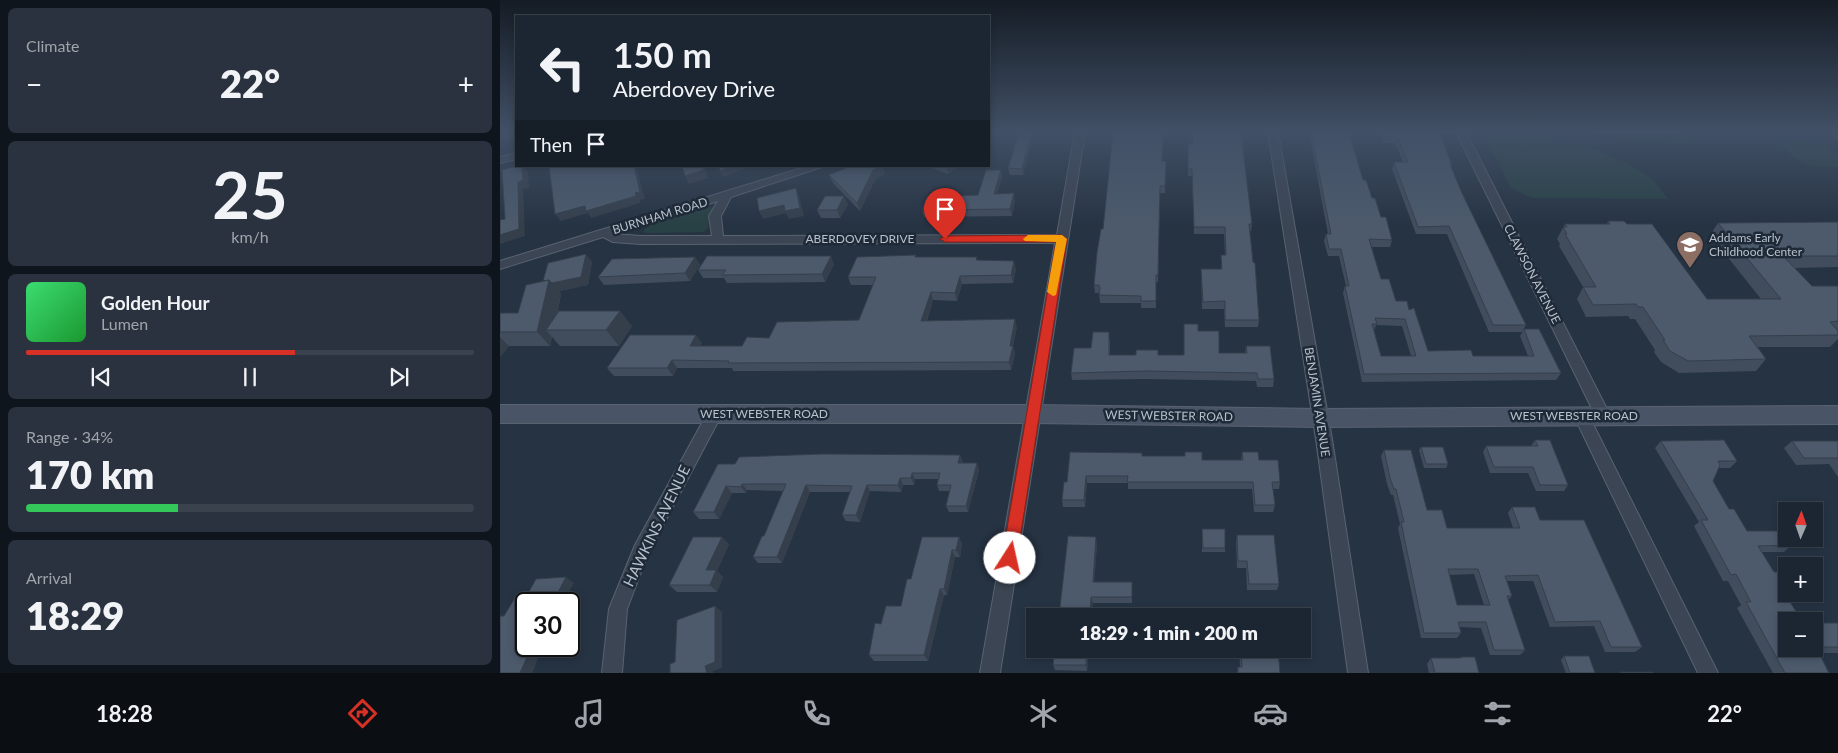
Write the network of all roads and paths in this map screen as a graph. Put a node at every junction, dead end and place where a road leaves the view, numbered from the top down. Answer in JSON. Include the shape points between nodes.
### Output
{"nodes":[{"id":1,"x":1075,"y":163,"type":"edge"},
{"id":2,"x":1278,"y":163,"type":"edge"},
{"id":3,"x":1475,"y":163,"type":"edge"},
{"id":4,"x":817,"y":167,"type":"edge"},
{"id":5,"x":727,"y":195,"type":"junction"},
{"id":6,"x":604,"y":233,"type":"junction"},
{"id":7,"x":1062,"y":239,"type":"junction"},
{"id":8,"x":718,"y":240,"type":"junction"},
{"id":9,"x":500,"y":265,"type":"edge"},
{"id":10,"x":500,"y":414,"type":"edge"},
{"id":11,"x":714,"y":414,"type":"junction"},
{"id":12,"x":1033,"y":414,"type":"junction"},
{"id":13,"x":1838,"y":415,"type":"edge"},
{"id":14,"x":1592,"y":416,"type":"junction"},
{"id":15,"x":1320,"y":418,"type":"junction"},
{"id":16,"x":612,"y":673,"type":"edge"},
{"id":17,"x":990,"y":673,"type":"edge"},
{"id":18,"x":1358,"y":673,"type":"edge"},
{"id":19,"x":1708,"y":673,"type":"edge"}],
"edges":[{"from":1,"to":7,"type":"street"},
{"from":2,"to":15,"type":"street","name":"BENJAMIN AVENUE"},
{"from":3,"to":14,"type":"street","name":"CLAWSON AVENUE"},
{"from":4,"to":5,"type":"street","name":"BURNHAM ROAD"},
{"from":5,"to":6,"type":"street","name":"BURNHAM ROAD"},
{"from":5,"to":8,"type":"street","via":[[715,216]]},
{"from":6,"to":8,"type":"street","name":"ABERDOVEY DRIVE","via":[[624,239]]},
{"from":6,"to":9,"type":"street","name":"BURNHAM ROAD"},
{"from":7,"to":8,"type":"street","name":"ABERDOVEY DRIVE"},
{"from":7,"to":12,"type":"street"},
{"from":10,"to":11,"type":"street","name":"WEST WEBSTER ROAD"},
{"from":11,"to":12,"type":"street","name":"WEST WEBSTER ROAD"},
{"from":11,"to":16,"type":"street","name":"HAWKINS AVENUE","via":[[641,551],[618,609]]},
{"from":12,"to":15,"type":"street","name":"WEST WEBSTER ROAD"},
{"from":12,"to":17,"type":"street"},
{"from":13,"to":14,"type":"street","name":"WEST WEBSTER ROAD"},
{"from":14,"to":15,"type":"street","name":"WEST WEBSTER ROAD"},
{"from":14,"to":19,"type":"street","name":"CLAWSON AVENUE"},
{"from":15,"to":18,"type":"street","name":"BENJAMIN AVENUE"}]}
